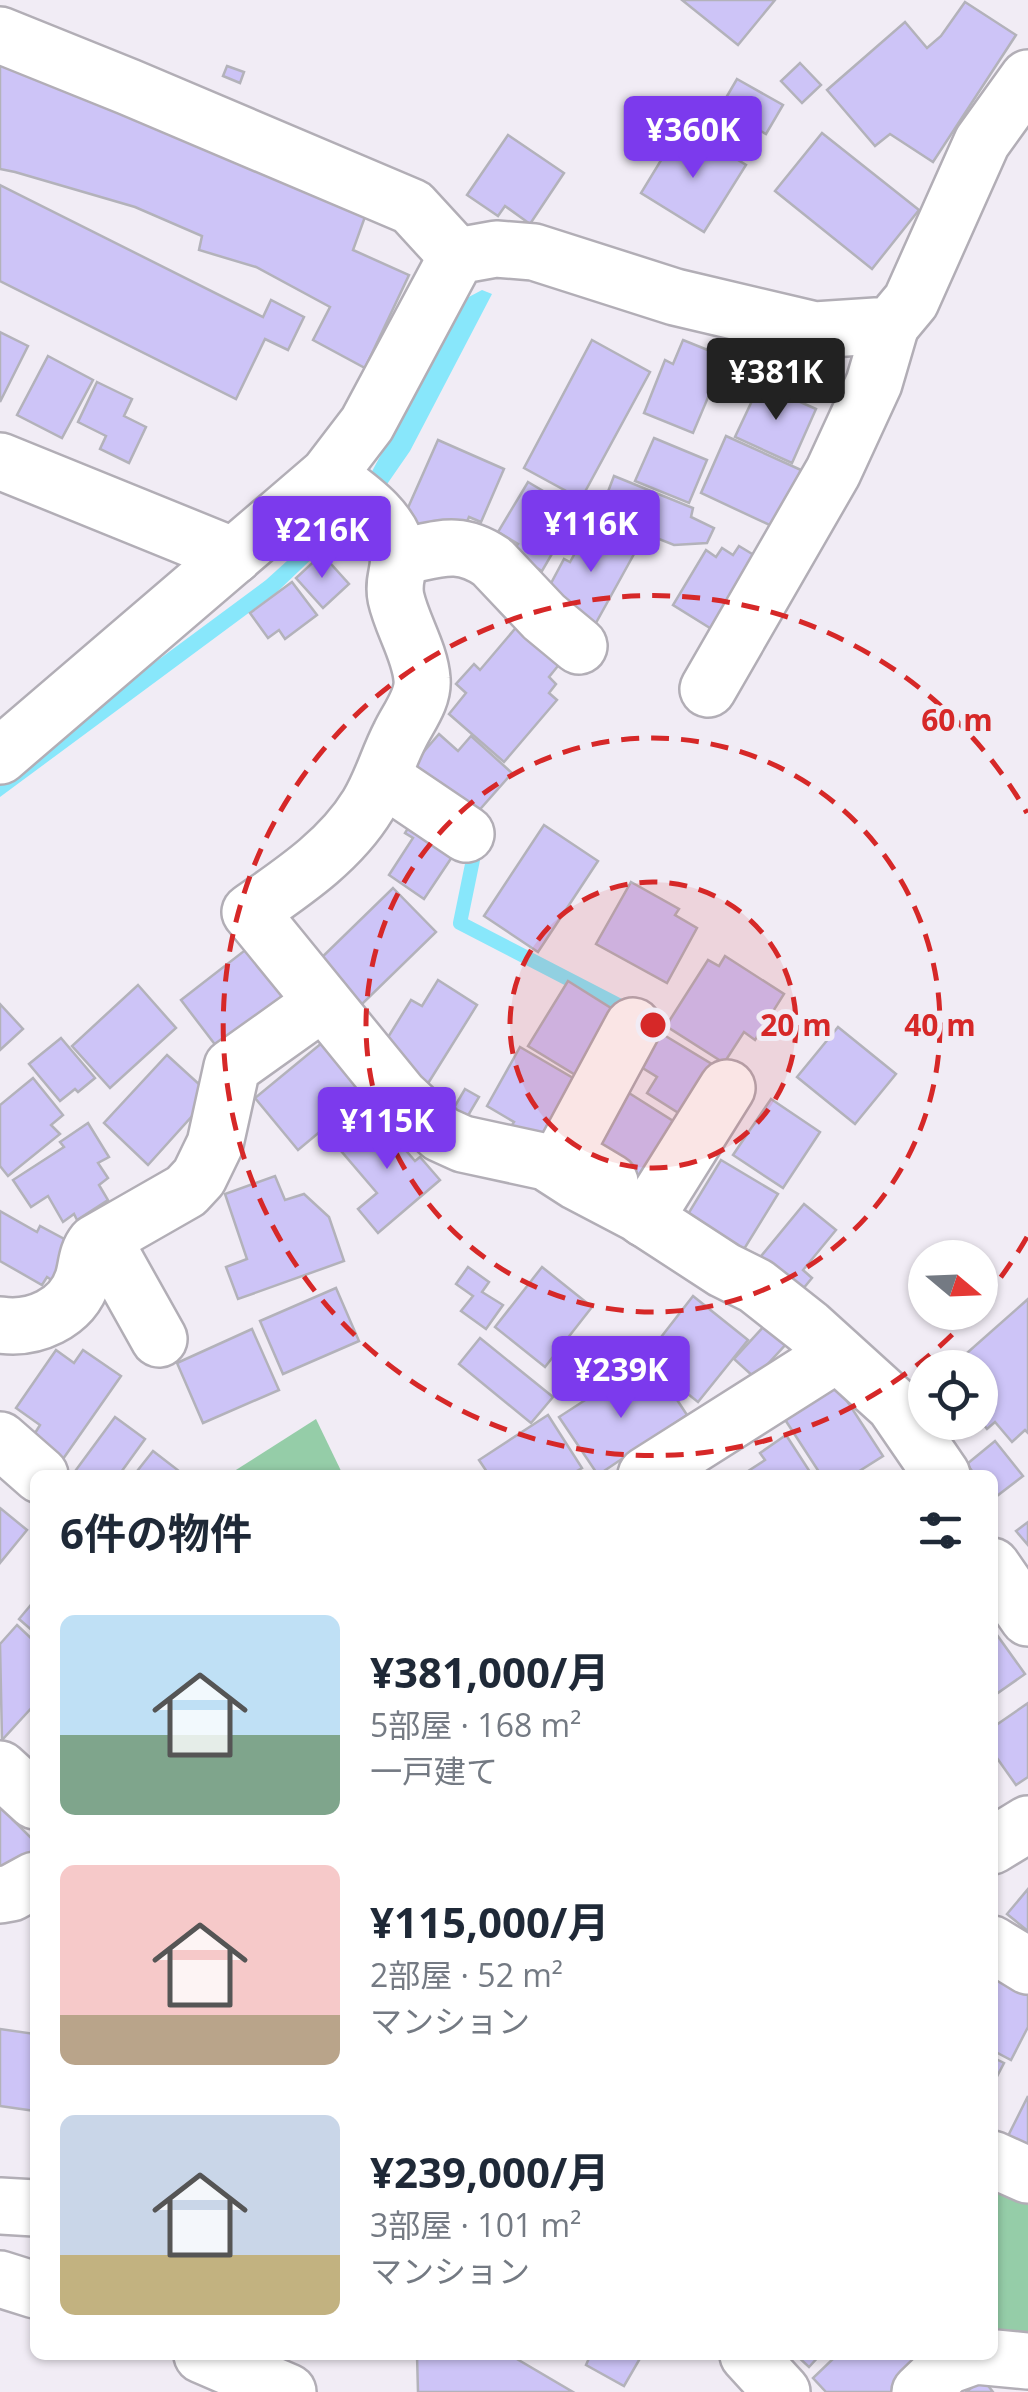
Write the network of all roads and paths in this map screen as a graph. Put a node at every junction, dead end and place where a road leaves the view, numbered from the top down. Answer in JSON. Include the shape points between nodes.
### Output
{"nodes":[{"id":1,"x":0,"y":35,"type":"edge"},
{"id":2,"x":1028,"y":78,"type":"edge"},
{"id":3,"x":457,"y":256,"type":"junction"},
{"id":4,"x":891,"y":325,"type":"junction"},
{"id":5,"x":0,"y":460,"type":"edge"},
{"id":6,"x":328,"y":475,"type":"junction"},
{"id":7,"x":234,"y":556,"type":"junction"},
{"id":8,"x":399,"y":557,"type":"junction"},
{"id":9,"x":578,"y":646,"type":"dead end"},
{"id":10,"x":708,"y":689,"type":"dead end"},
{"id":11,"x":0,"y":756,"type":"edge"},
{"id":12,"x":382,"y":778,"type":"junction"},
{"id":13,"x":466,"y":834,"type":"dead end"},
{"id":14,"x":323,"y":1002,"type":"junction"},
{"id":15,"x":633,"y":1026,"type":"dead end"},
{"id":16,"x":727,"y":1088,"type":"dead end"},
{"id":17,"x":649,"y":1213,"type":"junction"},
{"id":18,"x":103,"y":1239,"type":"junction"},
{"id":19,"x":80,"y":1287,"type":"junction"},
{"id":20,"x":0,"y":1325,"type":"edge"},
{"id":21,"x":837,"y":1354,"type":"junction"},
{"id":22,"x":0,"y":1440,"type":"edge"},
{"id":23,"x":34,"y":1470,"type":"edge"},
{"id":24,"x":654,"y":1470,"type":"edge"},
{"id":25,"x":939,"y":1470,"type":"edge"},
{"id":26,"x":998,"y":1575,"type":"edge"},
{"id":27,"x":1028,"y":1618,"type":"edge"},
{"id":28,"x":0,"y":1768,"type":"edge"},
{"id":29,"x":30,"y":1796,"type":"edge"},
{"id":30,"x":1028,"y":1824,"type":"edge"},
{"id":31,"x":998,"y":1842,"type":"edge"},
{"id":32,"x":30,"y":1883,"type":"edge"},
{"id":33,"x":0,"y":1895,"type":"edge"},
{"id":34,"x":998,"y":1948,"type":"edge"},
{"id":35,"x":1028,"y":1966,"type":"edge"},
{"id":36,"x":998,"y":2161,"type":"edge"},
{"id":37,"x":1028,"y":2175,"type":"edge"},
{"id":38,"x":0,"y":2206,"type":"edge"},
{"id":39,"x":30,"y":2208,"type":"edge"},
{"id":40,"x":0,"y":2279,"type":"edge"},
{"id":41,"x":30,"y":2288,"type":"edge"},
{"id":42,"x":998,"y":2359,"type":"edge"},
{"id":43,"x":213,"y":2360,"type":"edge"},
{"id":44,"x":753,"y":2360,"type":"edge"},
{"id":45,"x":964,"y":2360,"type":"edge"},
{"id":46,"x":1028,"y":2362,"type":"edge"},
{"id":47,"x":281,"y":2390,"type":"edge"},
{"id":48,"x":782,"y":2392,"type":"edge"},
{"id":49,"x":920,"y":2392,"type":"edge"}],
"edges":[{"from":1,"to":3,"type":"street","via":[[412,208]]},
{"from":2,"to":4,"type":"street","via":[[982,142],[911,302]]},
{"from":3,"to":4,"type":"street","via":[[534,252],[675,298],[815,330]]},
{"from":3,"to":6,"type":"street","via":[[368,424]]},
{"from":4,"to":10,"type":"street","via":[[874,383],[833,472]]},
{"from":5,"to":7,"type":"street"},
{"from":6,"to":7,"type":"street"},
{"from":6,"to":8,"type":"street","via":[[371,508]]},
{"from":7,"to":11,"type":"street"},
{"from":8,"to":9,"type":"street","via":[[453,547],[482,554]]},
{"from":8,"to":12,"type":"street","via":[[397,602],[422,688]]},
{"from":12,"to":13,"type":"street"},
{"from":12,"to":14,"type":"street","via":[[347,834],[250,912]]},
{"from":14,"to":17,"type":"street","via":[[400,1096],[441,1134],[546,1162]]},
{"from":14,"to":18,"type":"street","via":[[232,1068],[215,1144],[186,1192]]},
{"from":15,"to":17,"type":"street","via":[[565,1152]]},
{"from":16,"to":17,"type":"street"},
{"from":17,"to":21,"type":"street","via":[[756,1286]]},
{"from":18,"to":19,"type":"street","via":[[88,1251]]},
{"from":18,"to":19,"type":"street","via":[[153,1328]]},
{"from":19,"to":20,"type":"street","via":[[62,1310],[40,1322]]},
{"from":21,"to":24,"type":"street"},
{"from":21,"to":25,"type":"street","via":[[894,1405]]},
{"from":22,"to":23,"type":"street"},
{"from":26,"to":27,"type":"street"},
{"from":28,"to":29,"type":"street"},
{"from":30,"to":31,"type":"street"},
{"from":32,"to":33,"type":"street"},
{"from":34,"to":35,"type":"street"},
{"from":36,"to":37,"type":"street"},
{"from":38,"to":39,"type":"street"},
{"from":40,"to":41,"type":"street"},
{"from":42,"to":46,"type":"street"},
{"from":43,"to":47,"type":"street"},
{"from":44,"to":48,"type":"street"},
{"from":45,"to":49,"type":"street","via":[[947,2366]]}]}
